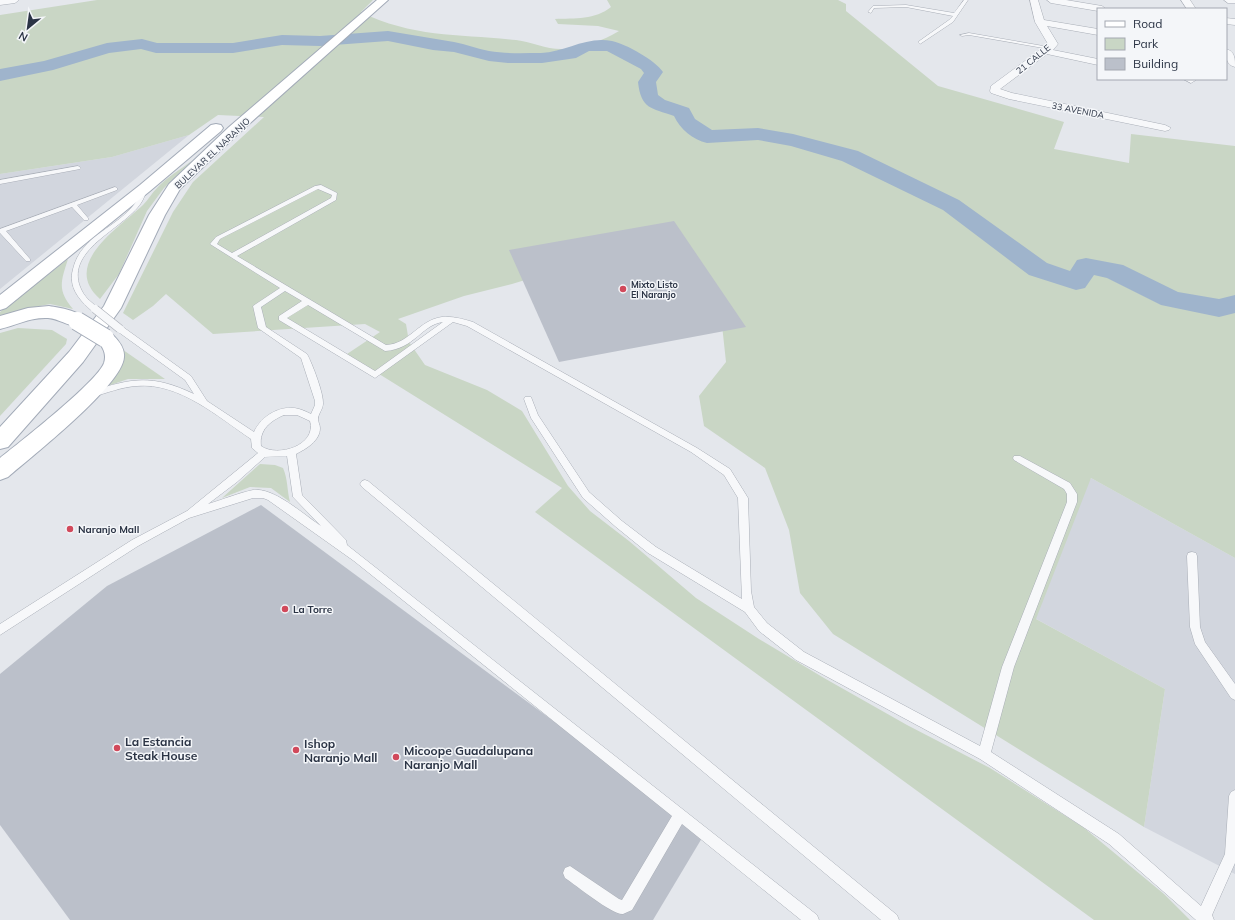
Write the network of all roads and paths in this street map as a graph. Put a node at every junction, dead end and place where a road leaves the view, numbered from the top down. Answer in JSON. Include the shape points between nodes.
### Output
{"nodes":[{"id":1,"x":15,"y":0,"type":"edge"},
{"id":2,"x":369,"y":0,"type":"edge"},
{"id":3,"x":383,"y":0,"type":"edge"},
{"id":4,"x":966,"y":0,"type":"edge"},
{"id":5,"x":1034,"y":0,"type":"edge"},
{"id":6,"x":1052,"y":0,"type":"edge"},
{"id":7,"x":1068,"y":0,"type":"edge"},
{"id":8,"x":1185,"y":0,"type":"edge"},
{"id":9,"x":1228,"y":0,"type":"edge"},
{"id":10,"x":1235,"y":0,"type":"edge"},
{"id":11,"x":0,"y":2,"type":"edge"},
{"id":12,"x":1076,"y":3,"type":"dead end"},
{"id":13,"x":1097,"y":8,"type":"edge"},
{"id":14,"x":1191,"y":8,"type":"edge"},
{"id":15,"x":870,"y":12,"type":"dead end"},
{"id":16,"x":956,"y":14,"type":"junction"},
{"id":17,"x":1040,"y":22,"type":"junction"},
{"id":18,"x":1097,"y":32,"type":"edge"},
{"id":19,"x":962,"y":35,"type":"dead end"},
{"id":20,"x":920,"y":43,"type":"dead end"},
{"id":21,"x":1049,"y":48,"type":"junction"},
{"id":22,"x":1097,"y":52,"type":"edge"},
{"id":23,"x":1227,"y":53,"type":"edge"},
{"id":24,"x":1097,"y":62,"type":"edge"},
{"id":25,"x":1235,"y":64,"type":"edge"},
{"id":26,"x":277,"y":77,"type":"dead end"},
{"id":27,"x":995,"y":88,"type":"joint"},
{"id":28,"x":231,"y":124,"type":"junction"},
{"id":29,"x":1165,"y":128,"type":"dead end"},
{"id":30,"x":78,"y":168,"type":"dead end"},
{"id":31,"x":0,"y":182,"type":"edge"},
{"id":32,"x":145,"y":188,"type":"junction"},
{"id":33,"x":115,"y":189,"type":"dead end"},
{"id":34,"x":73,"y":204,"type":"junction"},
{"id":35,"x":86,"y":219,"type":"dead end"},
{"id":36,"x":1,"y":231,"type":"edge"},
{"id":37,"x":232,"y":256,"type":"junction"},
{"id":38,"x":28,"y":260,"type":"dead end"},
{"id":39,"x":285,"y":288,"type":"junction"},
{"id":40,"x":308,"y":302,"type":"junction"},
{"id":41,"x":0,"y":304,"type":"edge"},
{"id":42,"x":452,"y":320,"type":"junction"},
{"id":43,"x":0,"y":323,"type":"edge"},
{"id":44,"x":112,"y":333,"type":"junction"},
{"id":45,"x":87,"y":396,"type":"junction"},
{"id":46,"x":528,"y":399,"type":"dead end"},
{"id":47,"x":204,"y":404,"type":"junction"},
{"id":48,"x":24,"y":414,"type":"junction"},
{"id":49,"x":314,"y":419,"type":"junction"},
{"id":50,"x":0,"y":433,"type":"edge"},
{"id":51,"x":254,"y":437,"type":"junction"},
{"id":52,"x":0,"y":441,"type":"edge"},
{"id":53,"x":264,"y":453,"type":"junction"},
{"id":54,"x":291,"y":453,"type":"junction"},
{"id":55,"x":1017,"y":458,"type":"dead end"},
{"id":56,"x":0,"y":471,"type":"edge"},
{"id":57,"x":365,"y":484,"type":"dead end"},
{"id":58,"x":186,"y":515,"type":"junction"},
{"id":59,"x":1192,"y":556,"type":"dead end"},
{"id":60,"x":358,"y":558,"type":"junction"},
{"id":61,"x":749,"y":609,"type":"junction"},
{"id":62,"x":0,"y":630,"type":"edge"},
{"id":63,"x":1235,"y":694,"type":"edge"},
{"id":64,"x":984,"y":755,"type":"junction"},
{"id":65,"x":1235,"y":796,"type":"edge"},
{"id":66,"x":680,"y":815,"type":"junction"},
{"id":67,"x":570,"y":873,"type":"dead end"},
{"id":68,"x":1205,"y":918,"type":"edge"},
{"id":69,"x":812,"y":920,"type":"edge"},
{"id":70,"x":892,"y":920,"type":"edge"}],
"edges":[{"from":1,"to":11,"type":"street"},
{"from":2,"to":26,"type":"main road"},
{"from":3,"to":28,"type":"main road","name":"BULEVAR EL NARANJO"},
{"from":4,"to":16,"type":"lane"},
{"from":5,"to":17,"type":"street","name":"21 CALLE"},
{"from":6,"to":13,"type":"street"},
{"from":7,"to":12,"type":"lane"},
{"from":8,"to":14,"type":"street"},
{"from":9,"to":10,"type":"street"},
{"from":15,"to":16,"type":"lane","via":[[873,7],[898,6]]},
{"from":16,"to":20,"type":"lane","via":[[951,21]]},
{"from":17,"to":18,"type":"street"},
{"from":17,"to":21,"type":"street","name":"21 CALLE"},
{"from":19,"to":21,"type":"lane","via":[[969,34]]},
{"from":21,"to":22,"type":"street"},
{"from":21,"to":24,"type":"street"},
{"from":21,"to":27,"type":"street","name":"21 CALLE"},
{"from":23,"to":25,"type":"street"},
{"from":27,"to":29,"type":"street","name":"33 AVENIDA","via":[[995,91],[1009,96]]},
{"from":28,"to":32,"type":"main road","name":"BULEVAR EL NARANJO","via":[[216,128]]},
{"from":28,"to":48,"type":"main road","name":"BULEVAR EL NARANJO","via":[[167,197],[112,308],[76,357]]},
{"from":30,"to":31,"type":"lane"},
{"from":32,"to":41,"type":"main road","name":"BULEVAR EL NARANJO"},
{"from":32,"to":44,"type":"lane","bridge":true,"via":[[138,203],[88,247],[78,262],[75,284],[78,292],[95,309]]},
{"from":33,"to":34,"type":"lane"},
{"from":34,"to":35,"type":"lane"},
{"from":34,"to":36,"type":"lane"},
{"from":36,"to":38,"type":"lane"},
{"from":37,"to":37,"type":"lane","via":[[213,244],[214,241],[316,187],[322,187],[335,194],[334,199]]},
{"from":37,"to":39,"type":"lane"},
{"from":39,"to":40,"type":"lane"},
{"from":39,"to":49,"type":"lane","via":[[257,306],[262,328],[304,356],[319,404]]},
{"from":40,"to":42,"type":"lane","via":[[385,348],[402,345],[433,322]]},
{"from":40,"to":42,"type":"lane","via":[[282,318],[375,375]]},
{"from":42,"to":61,"type":"lane","via":[[470,324],[694,450],[727,472],[743,498],[746,591]]},
{"from":43,"to":44,"type":"main road","bridge":true,"via":[[23,315],[50,312],[67,315],[76,321]]},
{"from":44,"to":45,"type":"main road","via":[[115,360],[107,375]]},
{"from":44,"to":47,"type":"lane","via":[[188,378]]},
{"from":45,"to":47,"type":"lane","via":[[122,384],[152,383],[170,388]]},
{"from":45,"to":56,"type":"main road"},
{"from":46,"to":61,"type":"lane","via":[[534,416],[586,495],[652,550]]},
{"from":47,"to":51,"type":"lane"},
{"from":48,"to":50,"type":"main road","name":"BULEVAR EL NARANJO"},
{"from":48,"to":52,"type":"main road","name":"BULEVAR EL NARANJO"},
{"from":49,"to":51,"type":"lane","via":[[306,413],[281,413],[268,419]]},
{"from":49,"to":54,"type":"lane","via":[[316,428],[312,437]]},
{"from":51,"to":53,"type":"lane","via":[[256,446]]},
{"from":53,"to":54,"type":"lane"},
{"from":53,"to":58,"type":"lane"},
{"from":54,"to":60,"type":"lane","via":[[298,497]]},
{"from":55,"to":64,"type":"lane","via":[[1067,486],[1072,494],[1072,502],[1008,667]]},
{"from":57,"to":70,"type":"lane"},
{"from":58,"to":60,"type":"lane","via":[[253,494],[263,494]]},
{"from":58,"to":62,"type":"lane","via":[[135,543]]},
{"from":59,"to":63,"type":"lane","via":[[1195,627],[1200,644]]},
{"from":60,"to":66,"type":"lane"},
{"from":61,"to":64,"type":"lane","via":[[763,627],[800,656]]},
{"from":64,"to":68,"type":"lane","via":[[1114,839]]},
{"from":65,"to":68,"type":"lane","via":[[1232,855]]},
{"from":66,"to":67,"type":"lane","via":[[627,905],[616,906]]},
{"from":66,"to":69,"type":"lane"}]}
